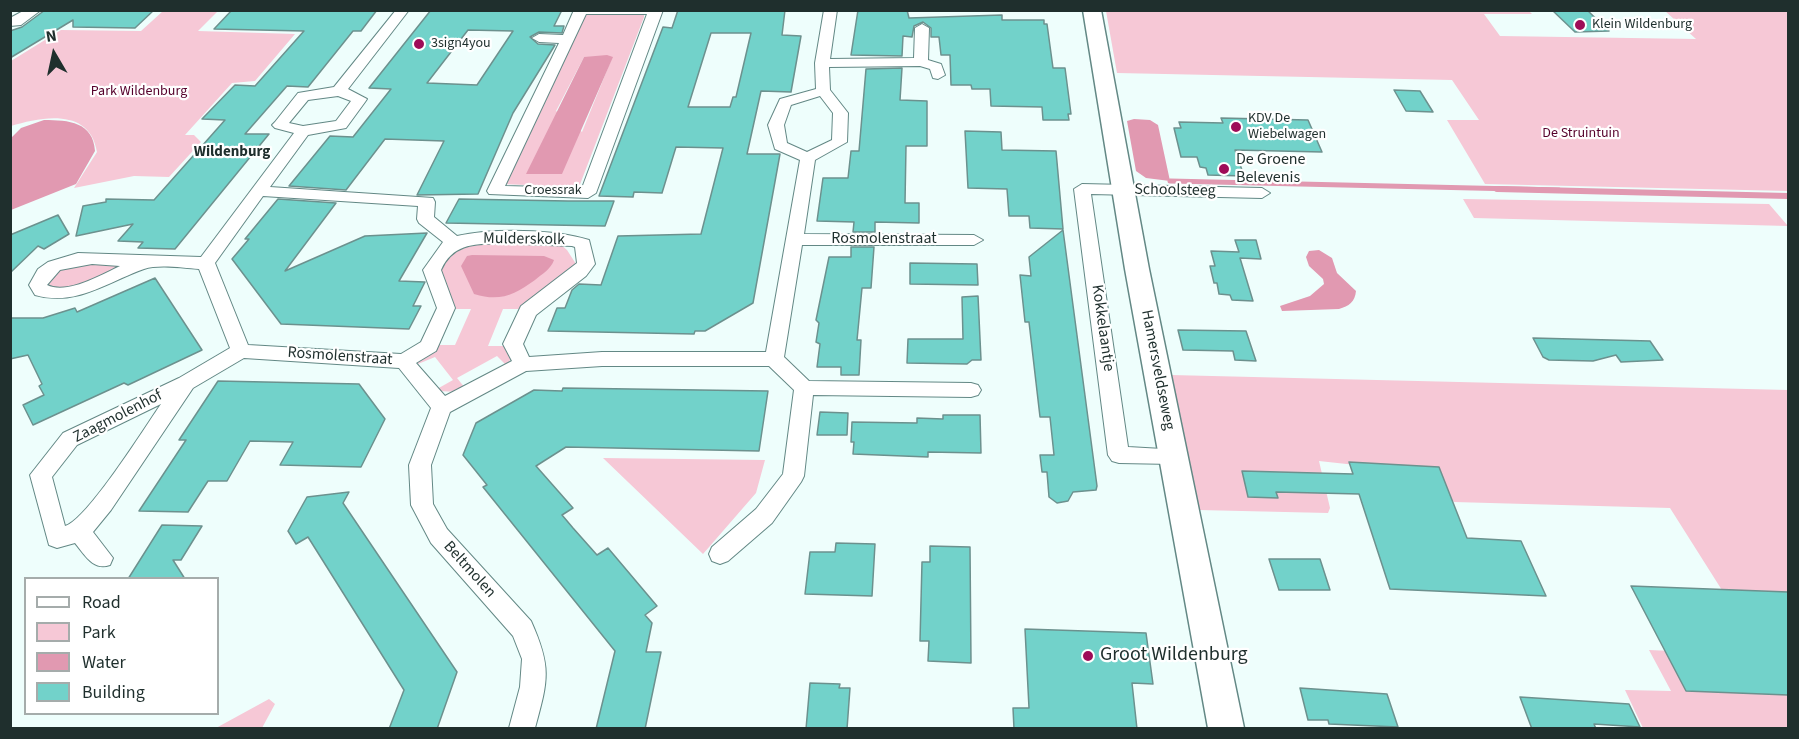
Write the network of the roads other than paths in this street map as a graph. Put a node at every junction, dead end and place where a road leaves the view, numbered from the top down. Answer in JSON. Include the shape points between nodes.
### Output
{"nodes":[{"id":1,"x":35,"y":10,"type":"edge"},
{"id":2,"x":403,"y":10,"type":"edge"},
{"id":3,"x":831,"y":10,"type":"edge"},
{"id":4,"x":1092,"y":10,"type":"edge"},
{"id":5,"x":580,"y":11,"type":"edge"},
{"id":6,"x":656,"y":11,"type":"edge"},
{"id":7,"x":10,"y":22,"type":"edge"},
{"id":8,"x":922,"y":28,"type":"dead end"},
{"id":9,"x":539,"y":38,"type":"dead end"},
{"id":10,"x":568,"y":39,"type":"junction"},
{"id":11,"x":921,"y":62,"type":"junction"},
{"id":12,"x":822,"y":63,"type":"junction"},
{"id":13,"x":938,"y":75,"type":"dead end"},
{"id":14,"x":339,"y":91,"type":"junction"},
{"id":15,"x":823,"y":91,"type":"junction"},
{"id":16,"x":303,"y":131,"type":"junction"},
{"id":17,"x":808,"y":158,"type":"junction"},
{"id":18,"x":1124,"y":190,"type":"junction"},
{"id":19,"x":259,"y":191,"type":"junction"},
{"id":20,"x":1262,"y":193,"type":"dead end"},
{"id":21,"x":794,"y":239,"type":"junction"},
{"id":22,"x":974,"y":240,"type":"dead end"},
{"id":23,"x":455,"y":243,"type":"junction"},
{"id":24,"x":146,"y":261,"type":"junction"},
{"id":25,"x":206,"y":262,"type":"junction"},
{"id":26,"x":241,"y":351,"type":"junction"},
{"id":27,"x":774,"y":359,"type":"junction"},
{"id":28,"x":404,"y":361,"type":"junction"},
{"id":29,"x":523,"y":364,"type":"junction"},
{"id":30,"x":186,"y":383,"type":"junction"},
{"id":31,"x":804,"y":388,"type":"junction"},
{"id":32,"x":971,"y":390,"type":"dead end"},
{"id":33,"x":441,"y":407,"type":"junction"},
{"id":34,"x":1173,"y":456,"type":"junction"},
{"id":35,"x":79,"y":532,"type":"junction"},
{"id":36,"x":720,"y":554,"type":"dead end"},
{"id":37,"x":102,"y":558,"type":"dead end"},
{"id":38,"x":522,"y":729,"type":"edge"},
{"id":39,"x":1226,"y":729,"type":"edge"}],
"edges":[{"from":1,"to":7,"type":"street"},
{"from":2,"to":14,"type":"street"},
{"from":3,"to":12,"type":"street"},
{"from":4,"to":18,"type":"street","name":"Hamersveldseweg"},
{"from":5,"to":6,"type":"street"},
{"from":5,"to":10,"type":"street","name":"Croessrak"},
{"from":6,"to":10,"type":"street","name":"Croessrak","via":[[588,193],[495,191]]},
{"from":8,"to":11,"type":"street"},
{"from":9,"to":10,"type":"street"},
{"from":11,"to":12,"type":"street"},
{"from":11,"to":13,"type":"street","via":[[936,67]]},
{"from":12,"to":15,"type":"street"},
{"from":14,"to":16,"type":"street","via":[[360,99],[341,125]]},
{"from":14,"to":16,"type":"street","via":[[303,96],[279,125]]},
{"from":15,"to":17,"type":"street","via":[[836,102],[843,116],[839,142]]},
{"from":15,"to":17,"type":"street","via":[[785,102],[776,125],[780,146]]},
{"from":16,"to":19,"type":"street"},
{"from":17,"to":21,"type":"street"},
{"from":18,"to":20,"type":"street","name":"Schoolsteeg"},
{"from":18,"to":34,"type":"street","name":"Hamersveldseweg"},
{"from":18,"to":34,"type":"street","name":"Kokkelaantje","via":[[1082,189],[1119,455]]},
{"from":19,"to":23,"type":"street","via":[[427,202],[425,219]]},
{"from":19,"to":25,"type":"street"},
{"from":21,"to":22,"type":"street","name":"Rosmolenstraat"},
{"from":21,"to":27,"type":"street"},
{"from":23,"to":28,"type":"street","via":[[437,259],[432,270],[446,308],[429,346]]},
{"from":23,"to":29,"type":"street","name":"Mulderskolk","via":[[487,239],[583,244],[586,264],[580,272],[528,311],[513,344]]},
{"from":24,"to":24,"type":"street","via":[[68,293],[49,294],[38,285],[45,274],[70,260]]},
{"from":24,"to":25,"type":"street"},
{"from":25,"to":26,"type":"street"},
{"from":26,"to":28,"type":"street","name":"Rosmolenstraat"},
{"from":26,"to":30,"type":"street","name":"Zaagmolenhof"},
{"from":27,"to":29,"type":"street","via":[[602,359]]},
{"from":27,"to":31,"type":"street"},
{"from":28,"to":33,"type":"street","name":"Rosmolenstraat"},
{"from":29,"to":33,"type":"street"},
{"from":30,"to":35,"type":"street","name":"Zaagmolenhof","via":[[103,504]]},
{"from":30,"to":35,"type":"street","name":"Zaagmolenhof","via":[[70,439],[41,476],[57,538]]},
{"from":31,"to":32,"type":"street"},
{"from":31,"to":36,"type":"street","via":[[793,476],[764,516]]},
{"from":33,"to":38,"type":"street","name":"Beltmolen","via":[[420,465],[422,505],[439,536],[522,629],[534,659],[533,687]]},
{"from":34,"to":39,"type":"street","name":"Hamersveldseweg"},
{"from":35,"to":37,"type":"street"}]}
